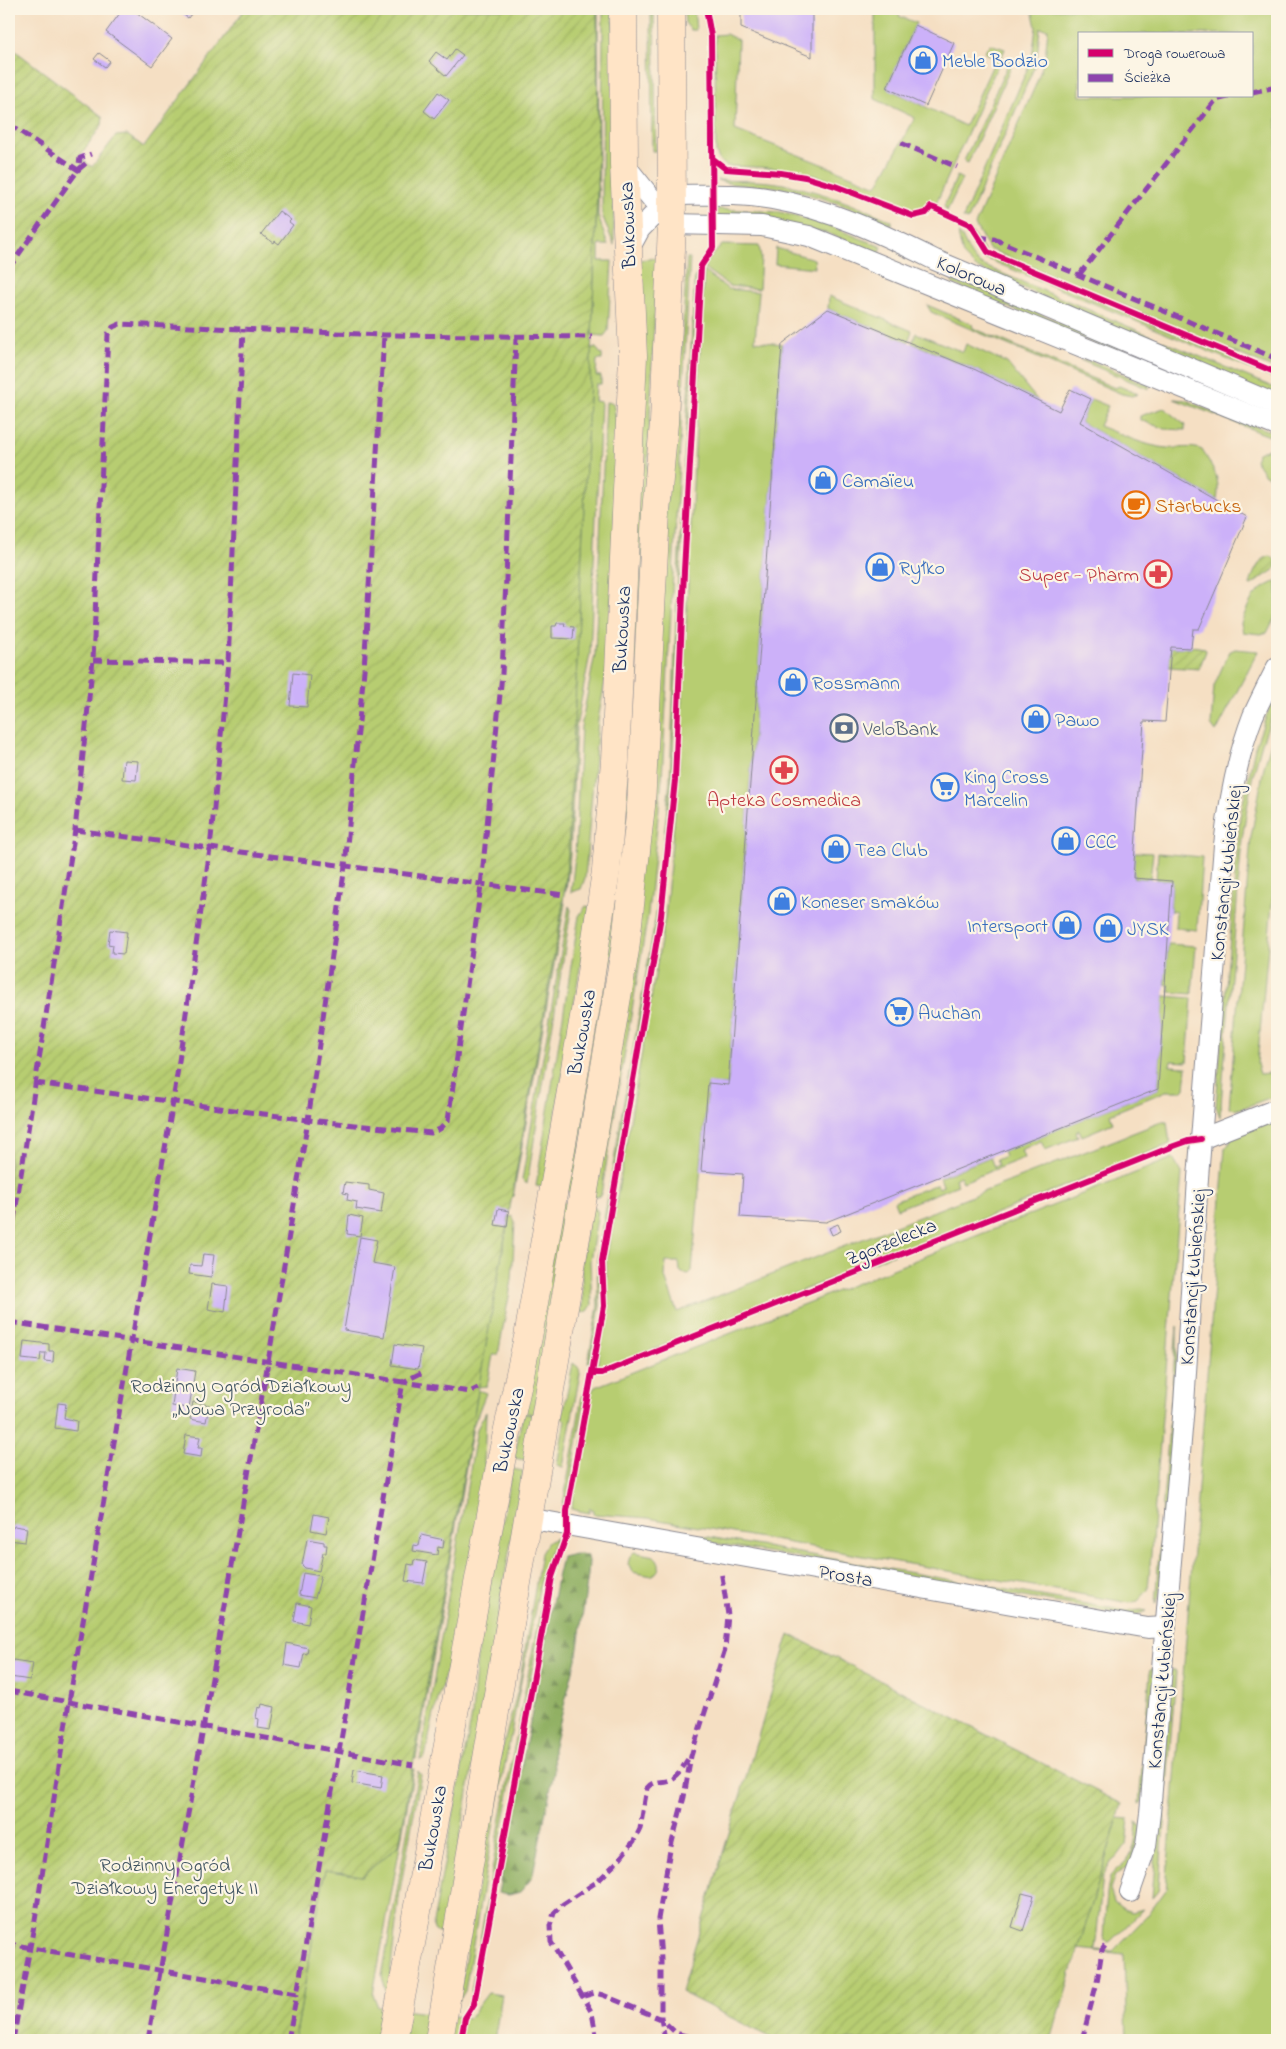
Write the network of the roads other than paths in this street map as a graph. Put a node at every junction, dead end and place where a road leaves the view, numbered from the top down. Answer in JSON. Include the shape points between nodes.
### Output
{"nodes":[{"id":1,"x":623,"y":9,"type":"edge"},
{"id":2,"x":671,"y":9,"type":"edge"},
{"id":3,"x":624,"y":164,"type":"junction"},
{"id":4,"x":668,"y":209,"type":"junction"},
{"id":5,"x":628,"y":252,"type":"junction"},
{"id":6,"x":1277,"y":405,"type":"edge"},
{"id":7,"x":1277,"y":426,"type":"edge"},
{"id":8,"x":1277,"y":667,"type":"edge"},
{"id":9,"x":1277,"y":1109,"type":"edge"},
{"id":10,"x":1201,"y":1139,"type":"junction"},
{"id":11,"x":527,"y":1518,"type":"junction"},
{"id":12,"x":1166,"y":1627,"type":"junction"},
{"id":13,"x":1130,"y":1892,"type":"dead end"},
{"id":14,"x":441,"y":2028,"type":"edge"},
{"id":15,"x":393,"y":2040,"type":"edge"}],
"edges":[{"from":1,"to":3,"type":"main road","name":"Bukowska"},
{"from":2,"to":4,"type":"main road","name":"Bukowska"},
{"from":3,"to":4,"type":"street"},
{"from":3,"to":5,"type":"main road","name":"Bukowska"},
{"from":4,"to":5,"type":"street","via":[[640,229]]},
{"from":4,"to":6,"type":"street","name":"Kolorowa","via":[[725,195],[770,198],[838,216]]},
{"from":4,"to":7,"type":"street","name":"Kolorowa","via":[[809,236]]},
{"from":4,"to":11,"type":"main road","name":"Bukowska","via":[[664,423],[633,885],[620,978]]},
{"from":5,"to":15,"type":"main road","name":"Bukowska","via":[[633,356],[621,644],[612,798],[599,923],[528,1337],[501,1461]]},
{"from":8,"to":10,"type":"street","name":"Konstancji Łubieńskiej","via":[[1241,753],[1229,805]]},
{"from":9,"to":10,"type":"street"},
{"from":10,"to":12,"type":"street","name":"Konstancji Łubieńskiej"},
{"from":11,"to":12,"type":"street","name":"Prosta","via":[[1148,1628]]},
{"from":11,"to":14,"type":"main road","name":"Bukowska"},
{"from":12,"to":13,"type":"street","name":"Konstancji Łubieńskiej","via":[[1146,1846]]}]}
